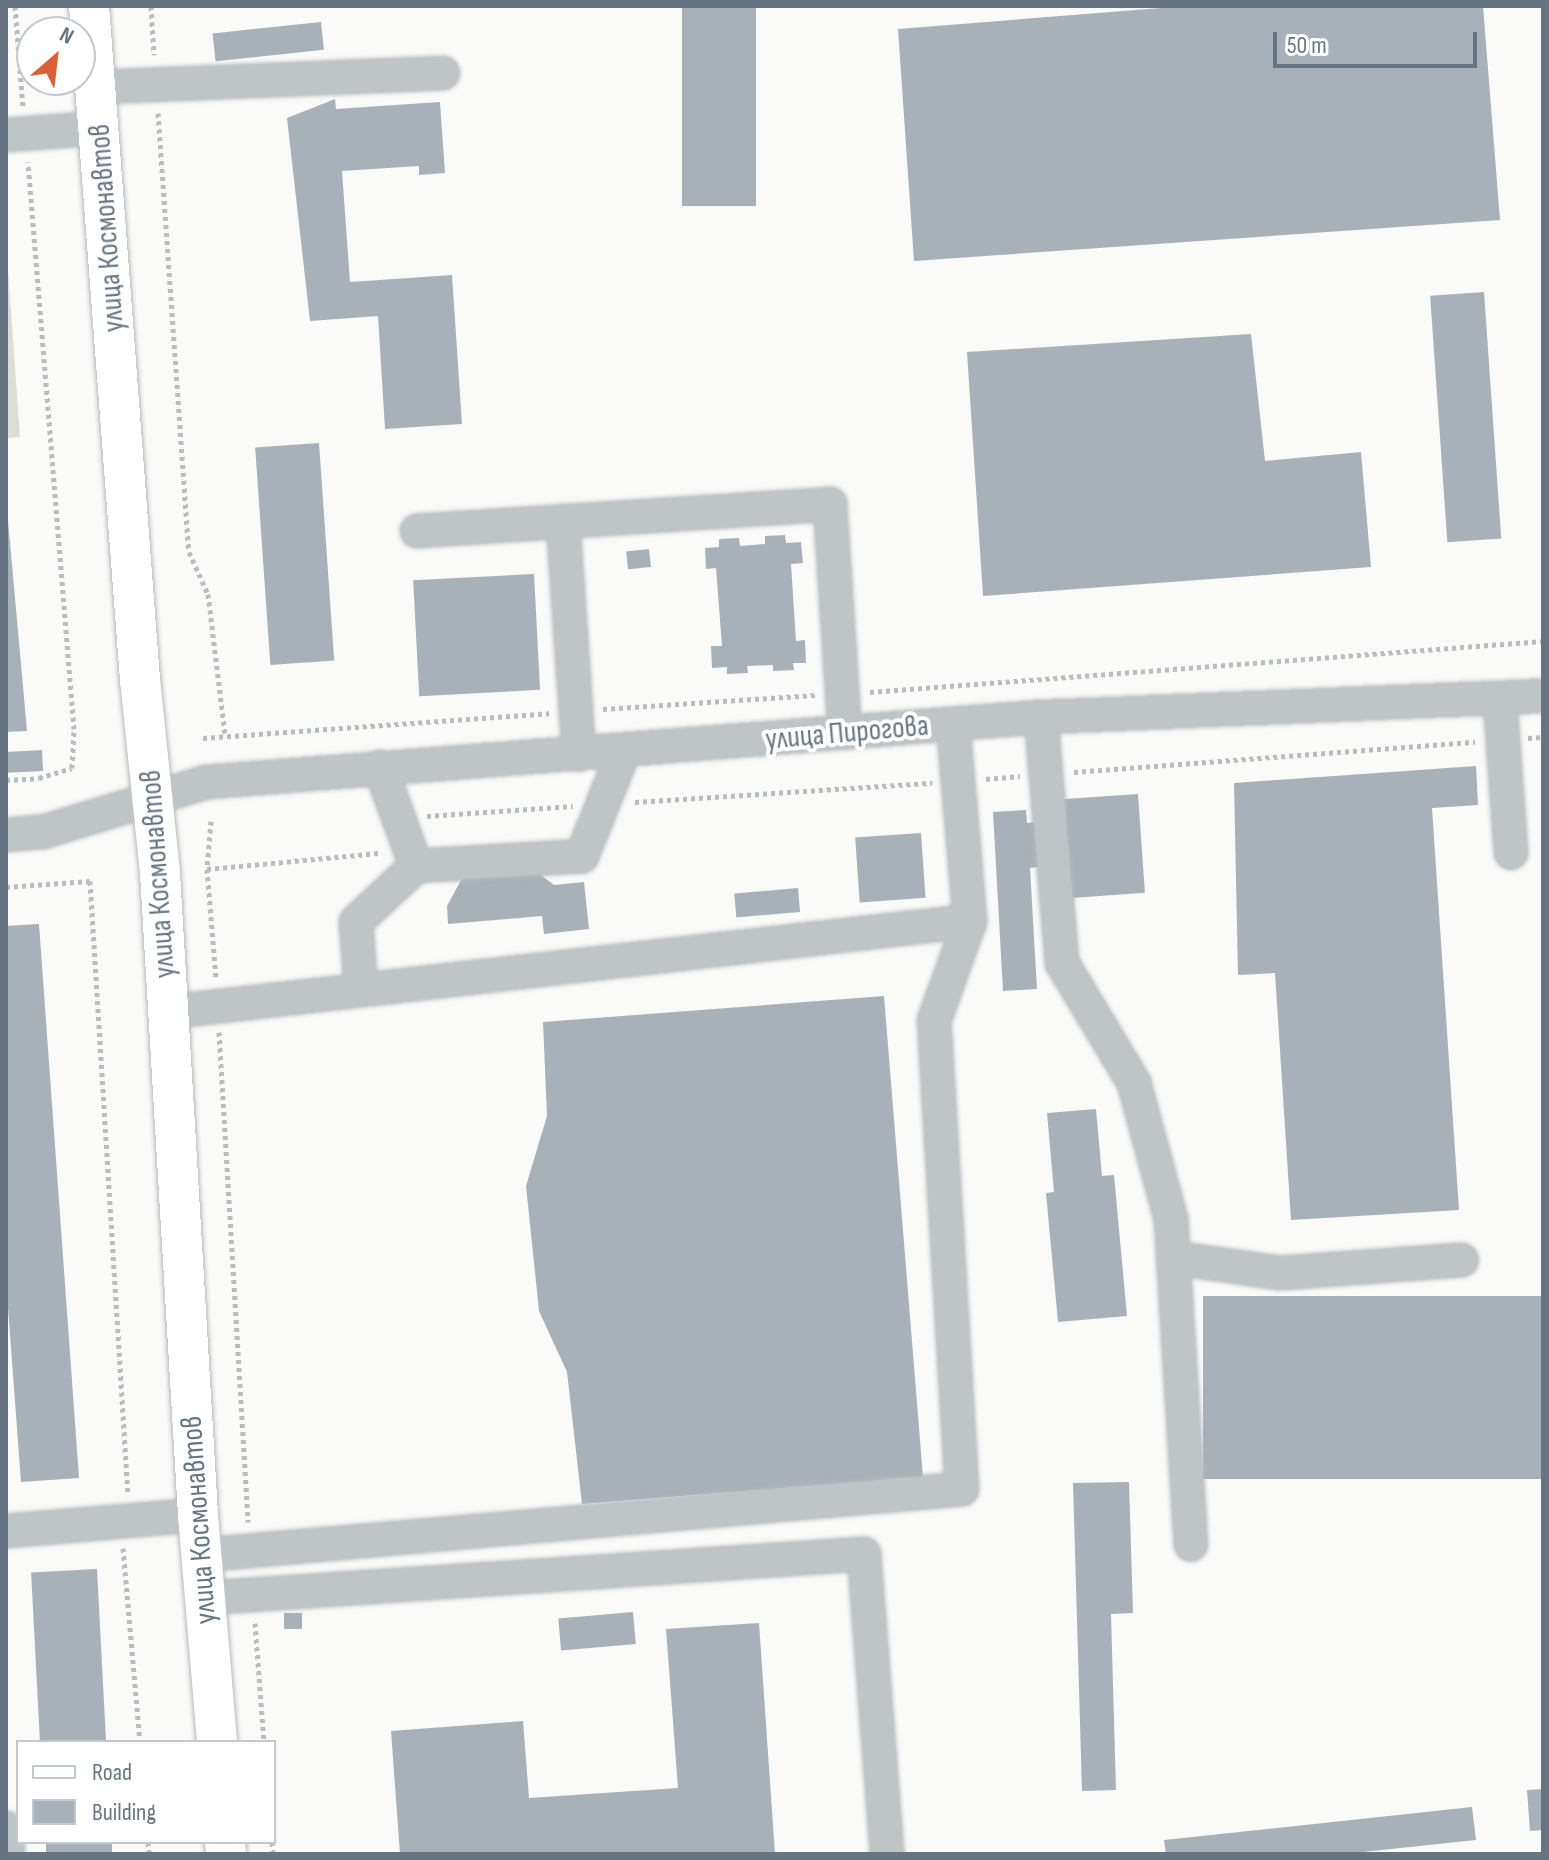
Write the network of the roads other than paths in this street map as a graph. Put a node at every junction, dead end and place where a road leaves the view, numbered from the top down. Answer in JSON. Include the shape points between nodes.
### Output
{"nodes":[{"id":1,"x":443,"y":73,"type":"dead end"},
{"id":2,"x":96,"y":87,"type":"joint"},
{"id":3,"x":99,"y":128,"type":"junction"},
{"id":4,"x":16,"y":134,"type":"edge"},
{"id":5,"x":563,"y":521,"type":"junction"},
{"id":6,"x":417,"y":531,"type":"dead end"},
{"id":7,"x":1543,"y":696,"type":"edge"},
{"id":8,"x":1500,"y":699,"type":"junction"},
{"id":9,"x":1041,"y":717,"type":"junction"},
{"id":10,"x":953,"y":724,"type":"junction"},
{"id":11,"x":845,"y":733,"type":"junction"},
{"id":12,"x":624,"y":751,"type":"junction"},
{"id":13,"x":579,"y":754,"type":"junction"},
{"id":14,"x":380,"y":767,"type":"junction"},
{"id":15,"x":154,"y":799,"type":"junction"},
{"id":16,"x":6,"y":835,"type":"edge"},
{"id":17,"x":1511,"y":853,"type":"dead end"},
{"id":18,"x":416,"y":866,"type":"junction"},
{"id":19,"x":970,"y":921,"type":"junction"},
{"id":20,"x":361,"y":990,"type":"junction"},
{"id":21,"x":168,"y":1012,"type":"junction"},
{"id":22,"x":1174,"y":1258,"type":"junction"},
{"id":23,"x":1462,"y":1260,"type":"dead end"},
{"id":24,"x":198,"y":1515,"type":"junction"},
{"id":25,"x":6,"y":1531,"type":"edge"},
{"id":26,"x":1191,"y":1544,"type":"dead end"},
{"id":27,"x":201,"y":1555,"type":"junction"},
{"id":28,"x":204,"y":1598,"type":"junction"},
{"id":29,"x":217,"y":1740,"type":"edge"},
{"id":30,"x":6,"y":1828,"type":"edge"},
{"id":31,"x":8,"y":1854,"type":"edge"},
{"id":32,"x":887,"y":1854,"type":"edge"}],
"edges":[{"from":1,"to":2,"type":"street"},
{"from":2,"to":3,"type":"main road","name":"улица Космонавтов"},
{"from":3,"to":4,"type":"street"},
{"from":3,"to":15,"type":"main road","name":"улица Космонавтов","via":[[140,679]]},
{"from":5,"to":6,"type":"street"},
{"from":5,"to":11,"type":"street","via":[[830,504]]},
{"from":5,"to":13,"type":"street"},
{"from":7,"to":8,"type":"street","name":"улица Пирогова"},
{"from":8,"to":9,"type":"street","name":"улица Пирогова"},
{"from":8,"to":17,"type":"street"},
{"from":9,"to":10,"type":"street","name":"улица Пирогова"},
{"from":9,"to":22,"type":"street","via":[[1062,963],[1134,1083],[1171,1219]]},
{"from":10,"to":11,"type":"street","name":"улица Пирогова"},
{"from":10,"to":19,"type":"street"},
{"from":11,"to":12,"type":"street","name":"улица Пирогова"},
{"from":12,"to":13,"type":"street","name":"улица Пирогова"},
{"from":12,"to":18,"type":"street","via":[[582,856]]},
{"from":13,"to":14,"type":"street","name":"улица Пирогова"},
{"from":14,"to":15,"type":"street","name":"улица Пирогова","via":[[207,782]]},
{"from":14,"to":18,"type":"street"},
{"from":15,"to":16,"type":"street","name":"улица Пирогова","via":[[43,832]]},
{"from":15,"to":21,"type":"main road","name":"улица Космонавтов"},
{"from":18,"to":20,"type":"street","via":[[356,922]]},
{"from":19,"to":20,"type":"street"},
{"from":19,"to":27,"type":"street","via":[[934,1021],[962,1489]]},
{"from":20,"to":21,"type":"street"},
{"from":21,"to":24,"type":"main road","name":"улица Космонавтов"},
{"from":22,"to":23,"type":"street","via":[[1281,1273]]},
{"from":22,"to":26,"type":"street"},
{"from":24,"to":25,"type":"street"},
{"from":24,"to":27,"type":"main road","name":"улица Космонавтов"},
{"from":27,"to":28,"type":"main road","name":"улица Космонавтов"},
{"from":28,"to":29,"type":"main road","name":"улица Космонавтов"},
{"from":28,"to":32,"type":"street","via":[[864,1554]]},
{"from":30,"to":31,"type":"street"}]}
